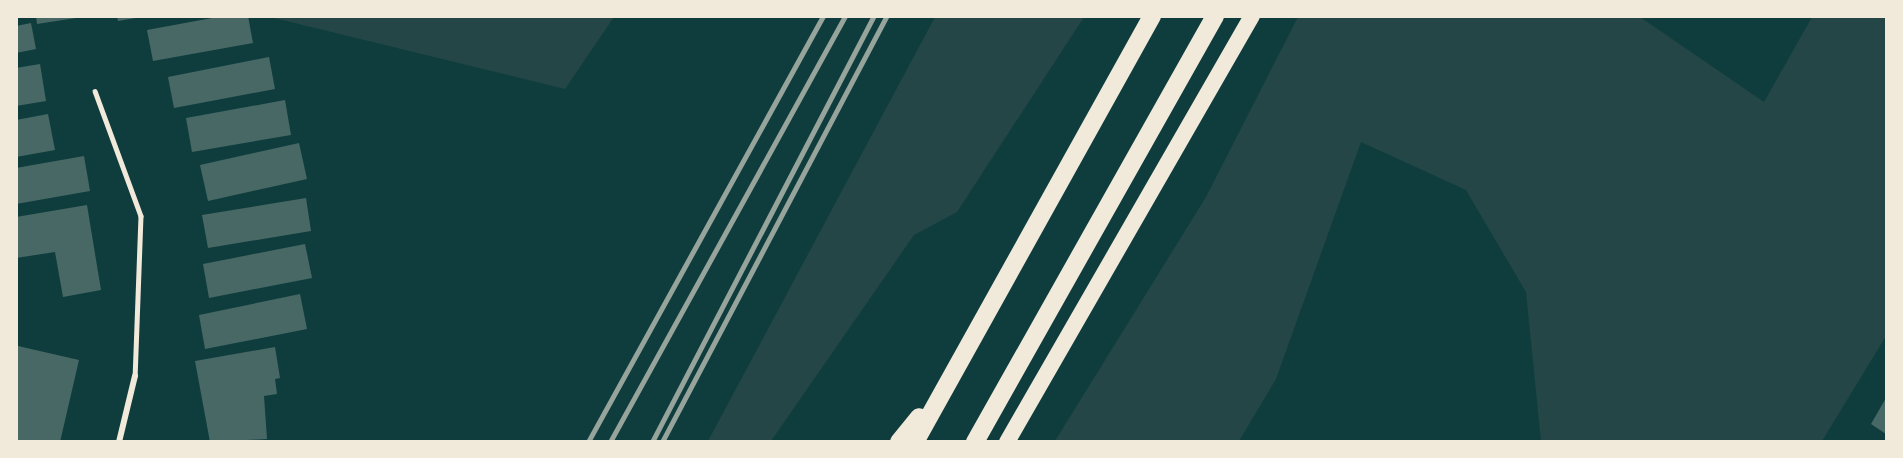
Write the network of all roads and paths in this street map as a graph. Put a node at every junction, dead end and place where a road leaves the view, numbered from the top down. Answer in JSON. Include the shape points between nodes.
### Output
{"nodes":[{"id":1,"x":1151,"y":16,"type":"edge"},
{"id":2,"x":1215,"y":16,"type":"edge"},
{"id":3,"x":1252,"y":16,"type":"edge"},
{"id":4,"x":94,"y":91,"type":"dead end"},
{"id":5,"x":952,"y":375,"type":"junction"},
{"id":6,"x":135,"y":376,"type":"joint"},
{"id":7,"x":119,"y":441,"type":"edge"},
{"id":8,"x":899,"y":441,"type":"edge"},
{"id":9,"x":917,"y":441,"type":"edge"},
{"id":10,"x":975,"y":441,"type":"edge"},
{"id":11,"x":1006,"y":441,"type":"edge"}],
"edges":[{"from":1,"to":5,"type":"highway"},
{"from":1,"to":9,"type":"highway"},
{"from":2,"to":10,"type":"highway"},
{"from":3,"to":11,"type":"highway"},
{"from":4,"to":6,"type":"lane","via":[[141,216]]},
{"from":5,"to":8,"type":"highway"},
{"from":5,"to":9,"type":"highway"},
{"from":6,"to":7,"type":"street"}]}
